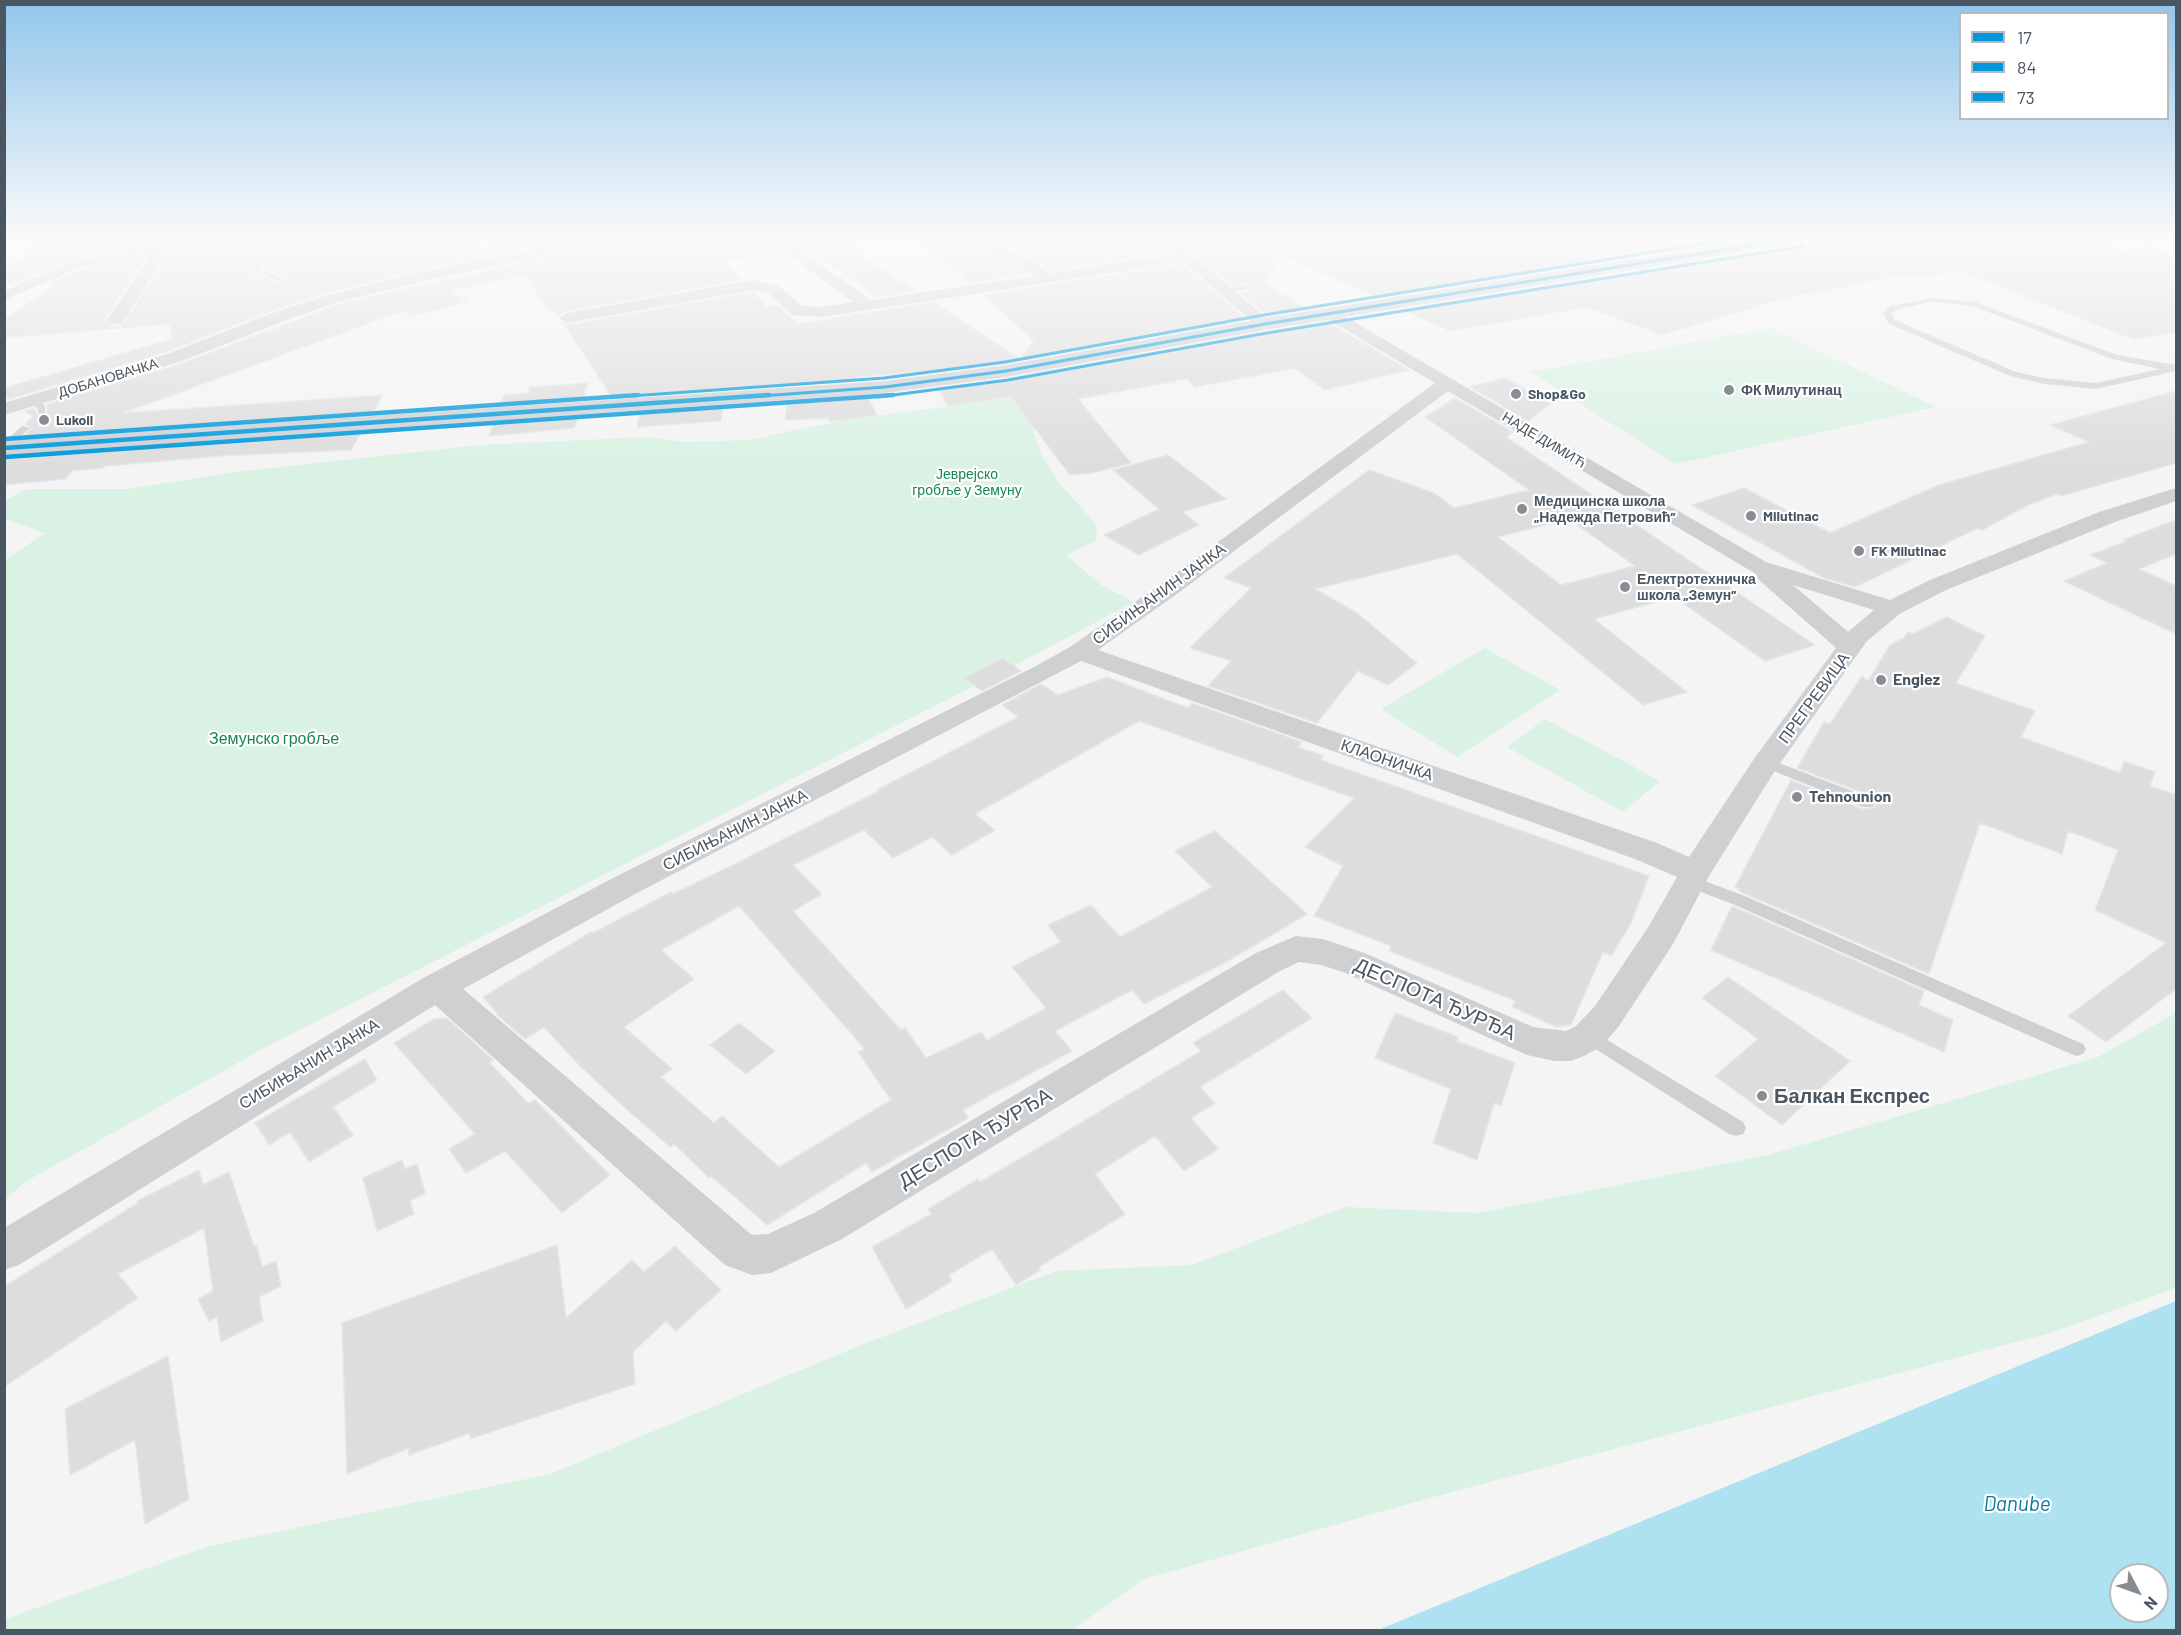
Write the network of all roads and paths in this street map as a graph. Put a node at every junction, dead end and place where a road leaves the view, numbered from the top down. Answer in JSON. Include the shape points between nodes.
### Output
{"nodes":[{"id":1,"x":119,"y":313,"type":"edge"},
{"id":2,"x":289,"y":313,"type":"edge"},
{"id":3,"x":594,"y":313,"type":"edge"},
{"id":4,"x":1253,"y":313,"type":"edge"},
{"id":5,"x":1328,"y":313,"type":"edge"},
{"id":6,"x":1330,"y":313,"type":"edge"},
{"id":7,"x":1888,"y":313,"type":"edge"},
{"id":8,"x":1998,"y":313,"type":"edge"},
{"id":9,"x":567,"y":318,"type":"dead end"},
{"id":10,"x":115,"y":320,"type":"dead end"},
{"id":11,"x":1265,"y":324,"type":"junction"},
{"id":12,"x":2176,"y":369,"type":"edge"},
{"id":13,"x":1447,"y":383,"type":"junction"},
{"id":14,"x":24,"y":407,"type":"edge"},
{"id":15,"x":25,"y":428,"type":"dead end"},
{"id":16,"x":4,"y":448,"type":"edge"},
{"id":17,"x":2176,"y":494,"type":"edge"},
{"id":18,"x":1758,"y":567,"type":"junction"},
{"id":19,"x":1892,"y":608,"type":"junction"},
{"id":20,"x":1851,"y":648,"type":"junction"},
{"id":21,"x":1079,"y":652,"type":"junction"},
{"id":22,"x":1766,"y":764,"type":"junction"},
{"id":23,"x":1868,"y":803,"type":"dead end"},
{"id":24,"x":1692,"y":876,"type":"junction"},
{"id":25,"x":437,"y":987,"type":"junction"},
{"id":26,"x":1580,"y":1041,"type":"junction"},
{"id":27,"x":2078,"y":1049,"type":"dead end"},
{"id":28,"x":1736,"y":1128,"type":"dead end"},
{"id":29,"x":4,"y":1251,"type":"edge"}],
"edges":[{"from":1,"to":10,"type":"street"},
{"from":2,"to":14,"type":"street","name":"ДОБАНОВАЧКА"},
{"from":3,"to":9,"type":"street"},
{"from":4,"to":11,"type":"street"},
{"from":5,"to":11,"type":"main road"},
{"from":6,"to":13,"type":"street","name":"НАДЕ ДИМИЋ"},
{"from":7,"to":12,"type":"lane","via":[[1892,322],[2003,370],[2044,381],[2096,386]]},
{"from":8,"to":12,"type":"lane","via":[[2115,357]]},
{"from":11,"to":16,"type":"main road","via":[[1005,371],[885,387]]},
{"from":13,"to":18,"type":"street","name":"НАДЕ ДИМИЋ"},
{"from":13,"to":21,"type":"street","name":"СИБИЊАНИН ЈАНКА"},
{"from":15,"to":16,"type":"lane"},
{"from":17,"to":19,"type":"street","name":"ПРЕГРЕВИЦА","via":[[2022,551]]},
{"from":18,"to":19,"type":"street","name":"НАДЕ ДИМИЋ"},
{"from":18,"to":20,"type":"street","name":"НАДЕ ДИМИЋ"},
{"from":19,"to":20,"type":"street","name":"ПРЕГРЕВИЦА","via":[[1858,636]]},
{"from":20,"to":22,"type":"street","name":"ПРЕГРЕВИЦА"},
{"from":21,"to":24,"type":"street","name":"КЛАОНИЧКА","via":[[1646,851]]},
{"from":21,"to":25,"type":"street","name":"СИБИЊАНИН ЈАНКА"},
{"from":22,"to":23,"type":"lane"},
{"from":22,"to":24,"type":"street","name":"ПРЕГРЕВИЦА"},
{"from":24,"to":26,"type":"street","name":"ПРЕГРЕВИЦА","via":[[1655,944],[1607,1016]]},
{"from":24,"to":27,"type":"lane"},
{"from":25,"to":26,"type":"street","name":"ДЕСПОТА ЂУРЂА","via":[[715,1231],[740,1251],[752,1255],[771,1253],[828,1226],[1268,962],[1296,949],[1323,952],[1354,963],[1527,1040],[1555,1046]]},
{"from":25,"to":29,"type":"street","name":"СИБИЊАНИН ЈАНКА"},
{"from":26,"to":28,"type":"lane"}]}
